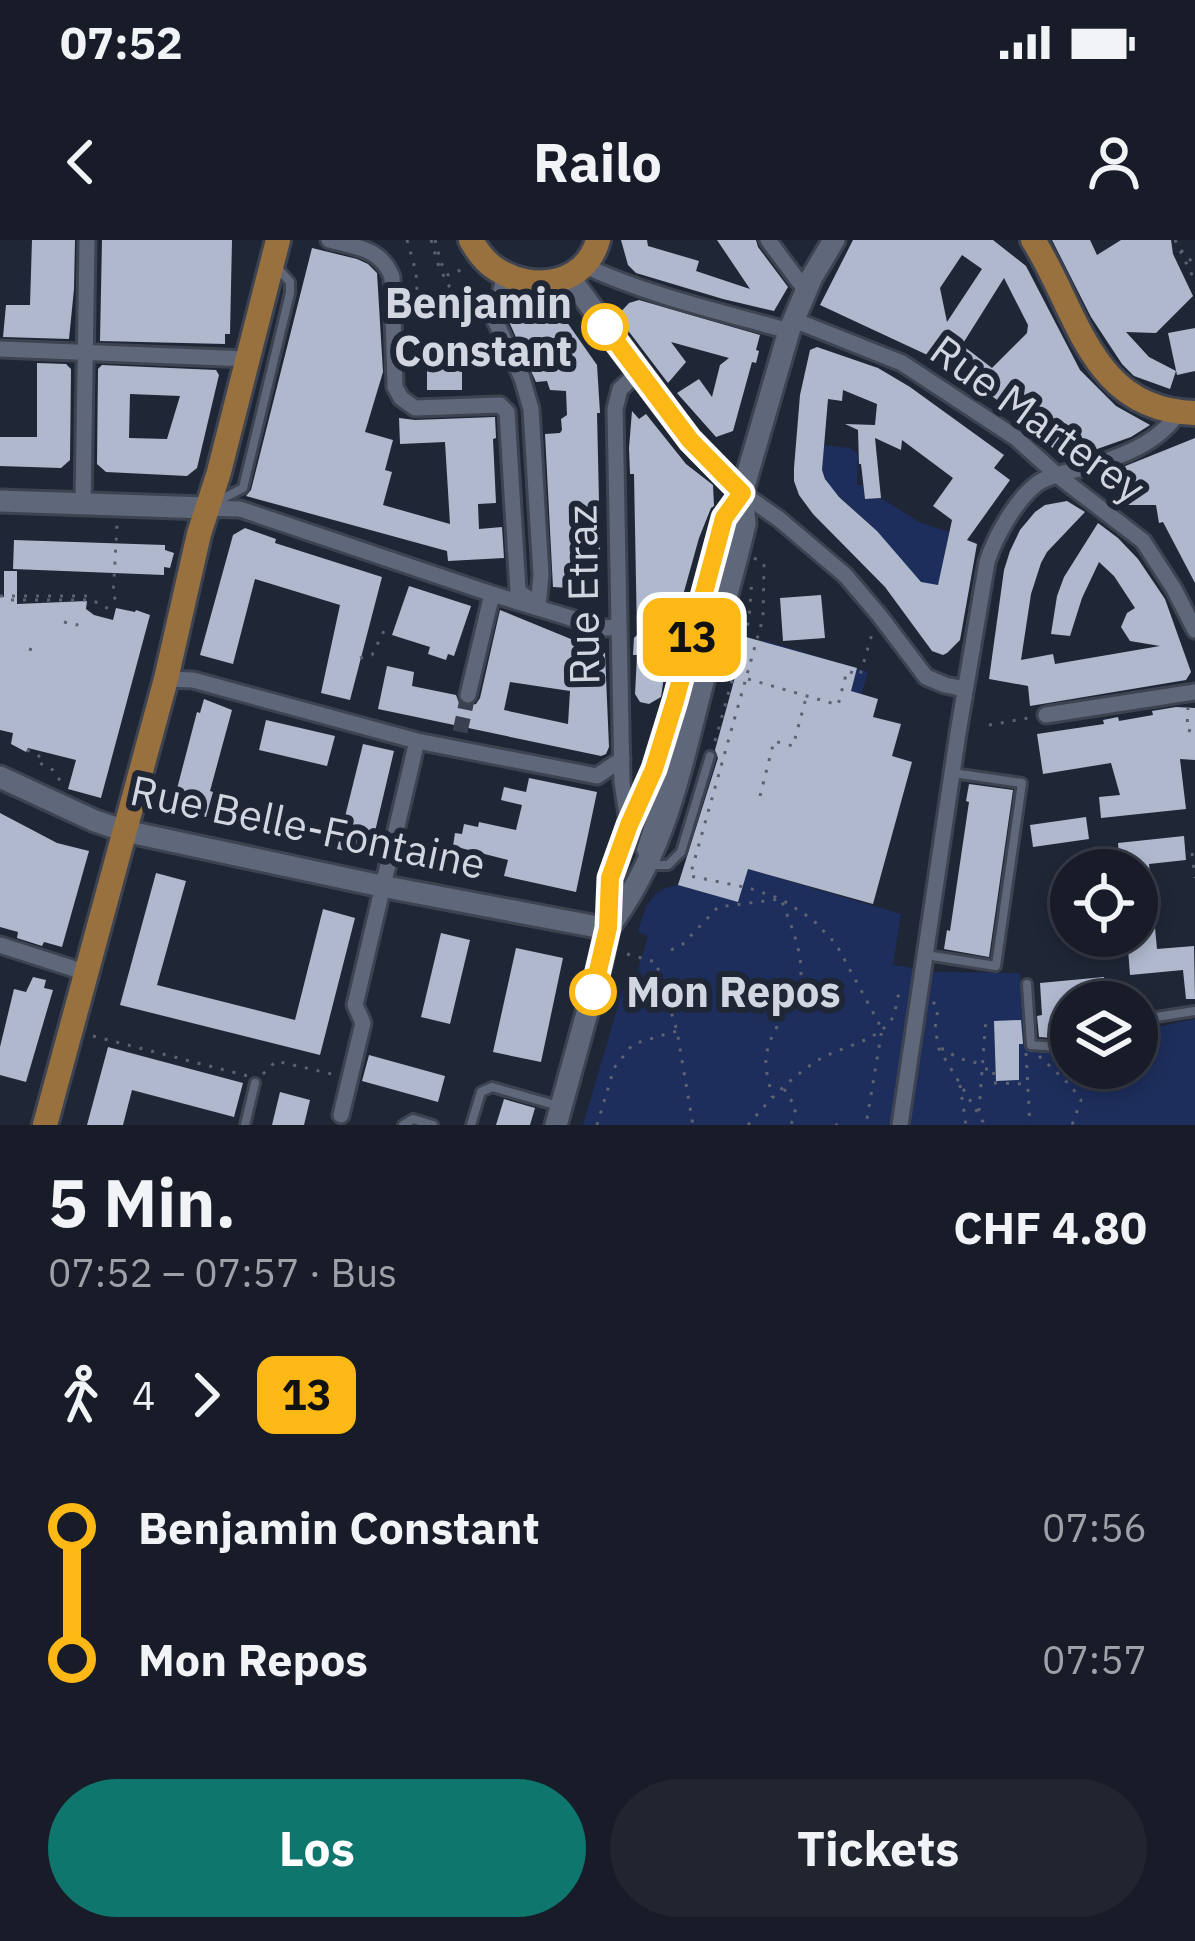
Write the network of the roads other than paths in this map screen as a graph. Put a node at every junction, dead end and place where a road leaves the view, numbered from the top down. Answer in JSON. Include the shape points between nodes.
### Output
{"nodes":[{"id":1,"x":87,"y":240,"type":"edge"},
{"id":2,"x":328,"y":240,"type":"edge"},
{"id":3,"x":471,"y":240,"type":"edge"},
{"id":4,"x":598,"y":240,"type":"edge"},
{"id":5,"x":768,"y":240,"type":"edge"},
{"id":6,"x":834,"y":240,"type":"edge"},
{"id":7,"x":1034,"y":240,"type":"edge"},
{"id":8,"x":276,"y":251,"type":"edge"},
{"id":9,"x":577,"y":272,"type":"junction"},
{"id":10,"x":505,"y":274,"type":"junction"},
{"id":11,"x":806,"y":291,"type":"junction"},
{"id":12,"x":792,"y":325,"type":"junction"},
{"id":13,"x":0,"y":349,"type":"edge"},
{"id":14,"x":87,"y":351,"type":"junction"},
{"id":15,"x":248,"y":359,"type":"junction"},
{"id":16,"x":638,"y":373,"type":"junction"},
{"id":17,"x":1187,"y":413,"type":"edge"},
{"id":18,"x":1058,"y":475,"type":"junction"},
{"id":19,"x":742,"y":493,"type":"junction"},
{"id":20,"x":0,"y":501,"type":"edge"},
{"id":21,"x":83,"y":504,"type":"junction"},
{"id":22,"x":206,"y":508,"type":"junction"},
{"id":23,"x":492,"y":594,"type":"junction"},
{"id":24,"x":538,"y":606,"type":"junction"},
{"id":25,"x":619,"y":627,"type":"junction"},
{"id":26,"x":1195,"y":630,"type":"edge"},
{"id":27,"x":166,"y":679,"type":"junction"},
{"id":28,"x":965,"y":688,"type":"junction"},
{"id":29,"x":1189,"y":693,"type":"edge"},
{"id":30,"x":468,"y":695,"type":"tunnel mouth"},
{"id":31,"x":675,"y":701,"type":"junction"},
{"id":32,"x":1046,"y":715,"type":"road end"},
{"id":33,"x":417,"y":741,"type":"junction"},
{"id":34,"x":710,"y":756,"type":"dead end"},
{"id":35,"x":622,"y":759,"type":"junction"},
{"id":36,"x":952,"y":773,"type":"junction"},
{"id":37,"x":0,"y":777,"type":"edge"},
{"id":38,"x":629,"y":825,"type":"junction"},
{"id":39,"x":125,"y":831,"type":"junction"},
{"id":40,"x":648,"y":865,"type":"junction"},
{"id":41,"x":381,"y":886,"type":"junction"},
{"id":42,"x":608,"y":928,"type":"junction"},
{"id":43,"x":0,"y":944,"type":"edge"},
{"id":44,"x":926,"y":955,"type":"junction"},
{"id":45,"x":87,"y":973,"type":"junction"},
{"id":46,"x":1028,"y":984,"type":"dead end"},
{"id":47,"x":1195,"y":1011,"type":"edge"},
{"id":48,"x":1158,"y":1017,"type":"edge"},
{"id":49,"x":1050,"y":1046,"type":"edge"},
{"id":50,"x":255,"y":1083,"type":"road end"},
{"id":51,"x":341,"y":1115,"type":"dead end"},
{"id":52,"x":559,"y":1116,"type":"edge"},
{"id":53,"x":45,"y":1125,"type":"edge"},
{"id":54,"x":244,"y":1125,"type":"edge"},
{"id":55,"x":403,"y":1125,"type":"edge"},
{"id":56,"x":433,"y":1125,"type":"edge"},
{"id":57,"x":471,"y":1125,"type":"edge"},
{"id":58,"x":900,"y":1125,"type":"edge"}],
"edges":[{"from":1,"to":14,"type":"street"},
{"from":2,"to":24,"type":"street","via":[[376,253],[387,264],[401,398],[415,408],[500,405],[507,412],[518,591]]},
{"from":3,"to":10,"type":"main road"},
{"from":4,"to":9,"type":"main road"},
{"from":5,"to":11,"type":"street"},
{"from":6,"to":11,"type":"main road"},
{"from":7,"to":17,"type":"main road","via":[[1092,357],[1118,385]]},
{"from":8,"to":15,"type":"main road"},
{"from":8,"to":22,"type":"lane","via":[[290,292],[243,488]]},
{"from":9,"to":10,"type":"main road","via":[[549,281]]},
{"from":9,"to":12,"type":"street","name":"Rue Marterey"},
{"from":9,"to":16,"type":"main road"},
{"from":10,"to":24,"type":"street","via":[[494,318],[531,409]]},
{"from":11,"to":12,"type":"main road"},
{"from":12,"to":18,"type":"street","name":"Rue Marterey","via":[[917,371]]},
{"from":12,"to":19,"type":"main road"},
{"from":13,"to":14,"type":"street"},
{"from":14,"to":15,"type":"street"},
{"from":14,"to":21,"type":"street"},
{"from":15,"to":22,"type":"main road"},
{"from":16,"to":19,"type":"main road"},
{"from":16,"to":25,"type":"street","name":"Rue Etraz","via":[[620,389],[615,409]]},
{"from":17,"to":18,"type":"street","via":[[1156,439]]},
{"from":18,"to":26,"type":"street","name":"Rue Marterey","via":[[1143,541]]},
{"from":18,"to":28,"type":"street","via":[[1033,488],[994,540]]},
{"from":19,"to":28,"type":"street","via":[[845,575],[926,677]]},
{"from":19,"to":31,"type":"main road","via":[[724,518]]},
{"from":19,"to":40,"type":"main road","via":[[746,524]]},
{"from":20,"to":21,"type":"main road"},
{"from":21,"to":22,"type":"main road"},
{"from":22,"to":23,"type":"street","via":[[240,509]]},
{"from":22,"to":27,"type":"main road"},
{"from":23,"to":24,"type":"street"},
{"from":23,"to":30,"type":"street"},
{"from":24,"to":25,"type":"street"},
{"from":25,"to":35,"type":"street","name":"Rue Etraz"},
{"from":27,"to":33,"type":"street"},
{"from":27,"to":39,"type":"main road"},
{"from":28,"to":36,"type":"street"},
{"from":29,"to":32,"type":"street"},
{"from":31,"to":38,"type":"main road"},
{"from":31,"to":40,"type":"lane","via":[[674,746],[641,850]]},
{"from":33,"to":35,"type":"street","via":[[459,740],[597,776]]},
{"from":33,"to":41,"type":"street"},
{"from":34,"to":40,"type":"lane","via":[[681,852],[668,865]]},
{"from":35,"to":38,"type":"street","name":"Rue Etraz"},
{"from":36,"to":44,"type":"street"},
{"from":36,"to":44,"type":"lane","via":[[1022,783],[996,966]]},
{"from":37,"to":39,"type":"main road","name":"Rue Belle-Fontaine"},
{"from":38,"to":42,"type":"main road","via":[[608,887]]},
{"from":39,"to":41,"type":"main road","name":"Rue Belle-Fontaine"},
{"from":39,"to":45,"type":"main road"},
{"from":40,"to":42,"type":"main road"},
{"from":41,"to":42,"type":"main road","name":"Rue Belle-Fontaine"},
{"from":41,"to":51,"type":"street"},
{"from":42,"to":52,"type":"main road"},
{"from":43,"to":45,"type":"street"},
{"from":44,"to":58,"type":"street"},
{"from":45,"to":53,"type":"main road"},
{"from":46,"to":49,"type":"lane","via":[[1031,1045]]},
{"from":47,"to":48,"type":"lane"},
{"from":50,"to":54,"type":"lane"},
{"from":52,"to":57,"type":"lane","via":[[492,1087],[481,1092]]},
{"from":55,"to":56,"type":"lane"}]}
